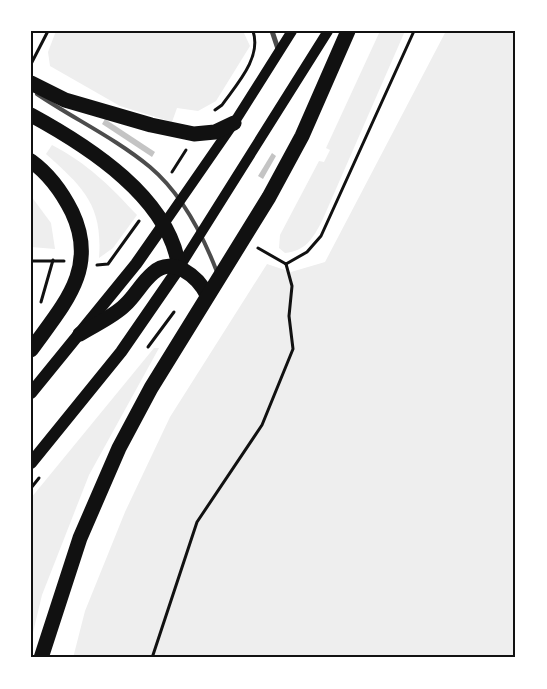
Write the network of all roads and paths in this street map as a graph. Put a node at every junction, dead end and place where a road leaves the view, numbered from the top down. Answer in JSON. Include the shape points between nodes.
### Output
{"nodes":[{"id":1,"x":48,"y":31,"type":"edge"},
{"id":2,"x":253,"y":31,"type":"edge"},
{"id":3,"x":272,"y":31,"type":"edge"},
{"id":4,"x":292,"y":31,"type":"edge"},
{"id":5,"x":328,"y":31,"type":"edge"},
{"id":6,"x":348,"y":31,"type":"edge"},
{"id":7,"x":414,"y":31,"type":"edge"},
{"id":8,"x":279,"y":52,"type":"junction"},
{"id":9,"x":31,"y":64,"type":"edge"},
{"id":10,"x":31,"y":84,"type":"edge"},
{"id":11,"x":31,"y":90,"type":"edge"},
{"id":12,"x":210,"y":113,"type":"dead end"},
{"id":13,"x":31,"y":115,"type":"edge"},
{"id":14,"x":234,"y":123,"type":"junction"},
{"id":15,"x":190,"y":145,"type":"dead end"},
{"id":16,"x":31,"y":161,"type":"edge"},
{"id":17,"x":174,"y":168,"type":"dead end"},
{"id":18,"x":180,"y":200,"type":"junction"},
{"id":19,"x":141,"y":218,"type":"dead end"},
{"id":20,"x":164,"y":224,"type":"junction"},
{"id":21,"x":201,"y":234,"type":"junction"},
{"id":22,"x":264,"y":252,"type":"dead end"},
{"id":23,"x":31,"y":261,"type":"edge"},
{"id":24,"x":286,"y":264,"type":"junction"},
{"id":25,"x":100,"y":265,"type":"dead end"},
{"id":26,"x":179,"y":268,"type":"junction"},
{"id":27,"x":219,"y":277,"type":"junction"},
{"id":28,"x":207,"y":296,"type":"junction"},
{"id":29,"x":40,"y":304,"type":"dead end"},
{"id":30,"x":80,"y":334,"type":"junction"},
{"id":31,"x":31,"y":350,"type":"edge"},
{"id":32,"x":31,"y":393,"type":"edge"},
{"id":33,"x":31,"y":463,"type":"edge"},
{"id":34,"x":42,"y":658,"type":"edge"},
{"id":35,"x":152,"y":658,"type":"edge"}],
"edges":[{"from":1,"to":9,"type":"path"},
{"from":2,"to":12,"type":"path","via":[[256,38],[254,54],[222,105]]},
{"from":3,"to":8,"type":"street"},
{"from":4,"to":8,"type":"main road"},
{"from":5,"to":21,"type":"main road"},
{"from":6,"to":27,"type":"highway","via":[[302,136],[269,197]]},
{"from":7,"to":24,"type":"path","via":[[321,236],[307,252]]},
{"from":8,"to":14,"type":"main road"},
{"from":10,"to":14,"type":"highway","via":[[65,100],[185,132],[215,132]]},
{"from":11,"to":18,"type":"lane","via":[[152,168]]},
{"from":13,"to":20,"type":"highway","via":[[98,154],[143,198]]},
{"from":14,"to":18,"type":"main road"},
{"from":15,"to":17,"type":"path"},
{"from":16,"to":31,"type":"highway","via":[[65,197],[79,229],[83,248],[74,285]]},
{"from":18,"to":20,"type":"main road"},
{"from":18,"to":21,"type":"lane"},
{"from":19,"to":25,"type":"path","via":[[108,264]]},
{"from":20,"to":26,"type":"highway"},
{"from":20,"to":30,"type":"main road"},
{"from":21,"to":26,"type":"main road"},
{"from":21,"to":27,"type":"lane"},
{"from":22,"to":24,"type":"path"},
{"from":23,"to":29,"type":"path","via":[[53,260]]},
{"from":24,"to":35,"type":"path","via":[[292,286],[290,324],[293,348],[262,425],[197,522]]},
{"from":26,"to":28,"type":"highway","via":[[196,277]]},
{"from":26,"to":30,"type":"highway","via":[[169,266],[153,273],[125,306]]},
{"from":26,"to":33,"type":"main road","via":[[121,352]]},
{"from":27,"to":28,"type":"highway"},
{"from":28,"to":34,"type":"highway","via":[[151,388],[100,489],[63,585]]},
{"from":30,"to":32,"type":"main road"}]}
